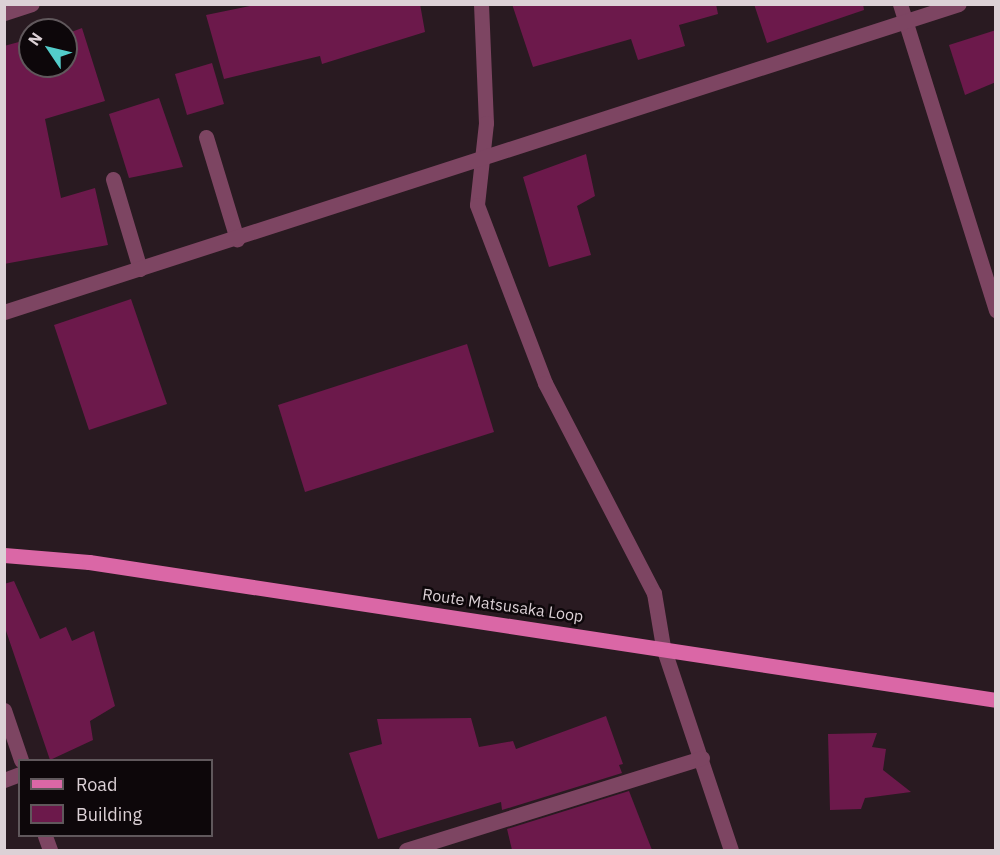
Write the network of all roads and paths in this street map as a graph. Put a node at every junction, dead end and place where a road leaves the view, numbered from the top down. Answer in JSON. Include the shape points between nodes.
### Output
{"nodes":[{"id":1,"x":32,"y":4,"type":"edge"},
{"id":2,"x":481,"y":4,"type":"edge"},
{"id":3,"x":900,"y":4,"type":"edge"},
{"id":4,"x":959,"y":4,"type":"edge"},
{"id":5,"x":4,"y":13,"type":"edge"},
{"id":6,"x":906,"y":23,"type":"junction"},
{"id":7,"x":206,"y":137,"type":"dead end"},
{"id":8,"x":480,"y":160,"type":"junction"},
{"id":9,"x":113,"y":179,"type":"dead end"},
{"id":10,"x":237,"y":239,"type":"junction"},
{"id":11,"x":140,"y":269,"type":"junction"},
{"id":12,"x":996,"y":310,"type":"edge"},
{"id":13,"x":4,"y":312,"type":"edge"},
{"id":14,"x":4,"y":555,"type":"edge"},
{"id":15,"x":663,"y":647,"type":"junction"},
{"id":16,"x":996,"y":700,"type":"edge"},
{"id":17,"x":4,"y":710,"type":"edge"},
{"id":18,"x":702,"y":758,"type":"junction"},
{"id":19,"x":21,"y":759,"type":"edge"},
{"id":20,"x":406,"y":850,"type":"edge"},
{"id":21,"x":730,"y":850,"type":"edge"}],
"edges":[{"from":1,"to":5,"type":"street"},
{"from":2,"to":8,"type":"street","via":[[486,123]]},
{"from":3,"to":6,"type":"street"},
{"from":4,"to":6,"type":"street"},
{"from":6,"to":8,"type":"street"},
{"from":6,"to":12,"type":"street"},
{"from":7,"to":10,"type":"street"},
{"from":8,"to":10,"type":"street"},
{"from":8,"to":15,"type":"street","via":[[477,206],[545,383],[654,593]]},
{"from":9,"to":11,"type":"street"},
{"from":10,"to":11,"type":"street"},
{"from":11,"to":13,"type":"street"},
{"from":14,"to":15,"type":"main road","name":"Route Matsusaka Loop","via":[[89,562]]},
{"from":15,"to":16,"type":"main road","name":"Route Matsusaka Loop"},
{"from":15,"to":18,"type":"street"},
{"from":17,"to":19,"type":"street"},
{"from":18,"to":20,"type":"street"},
{"from":18,"to":21,"type":"street"}]}
